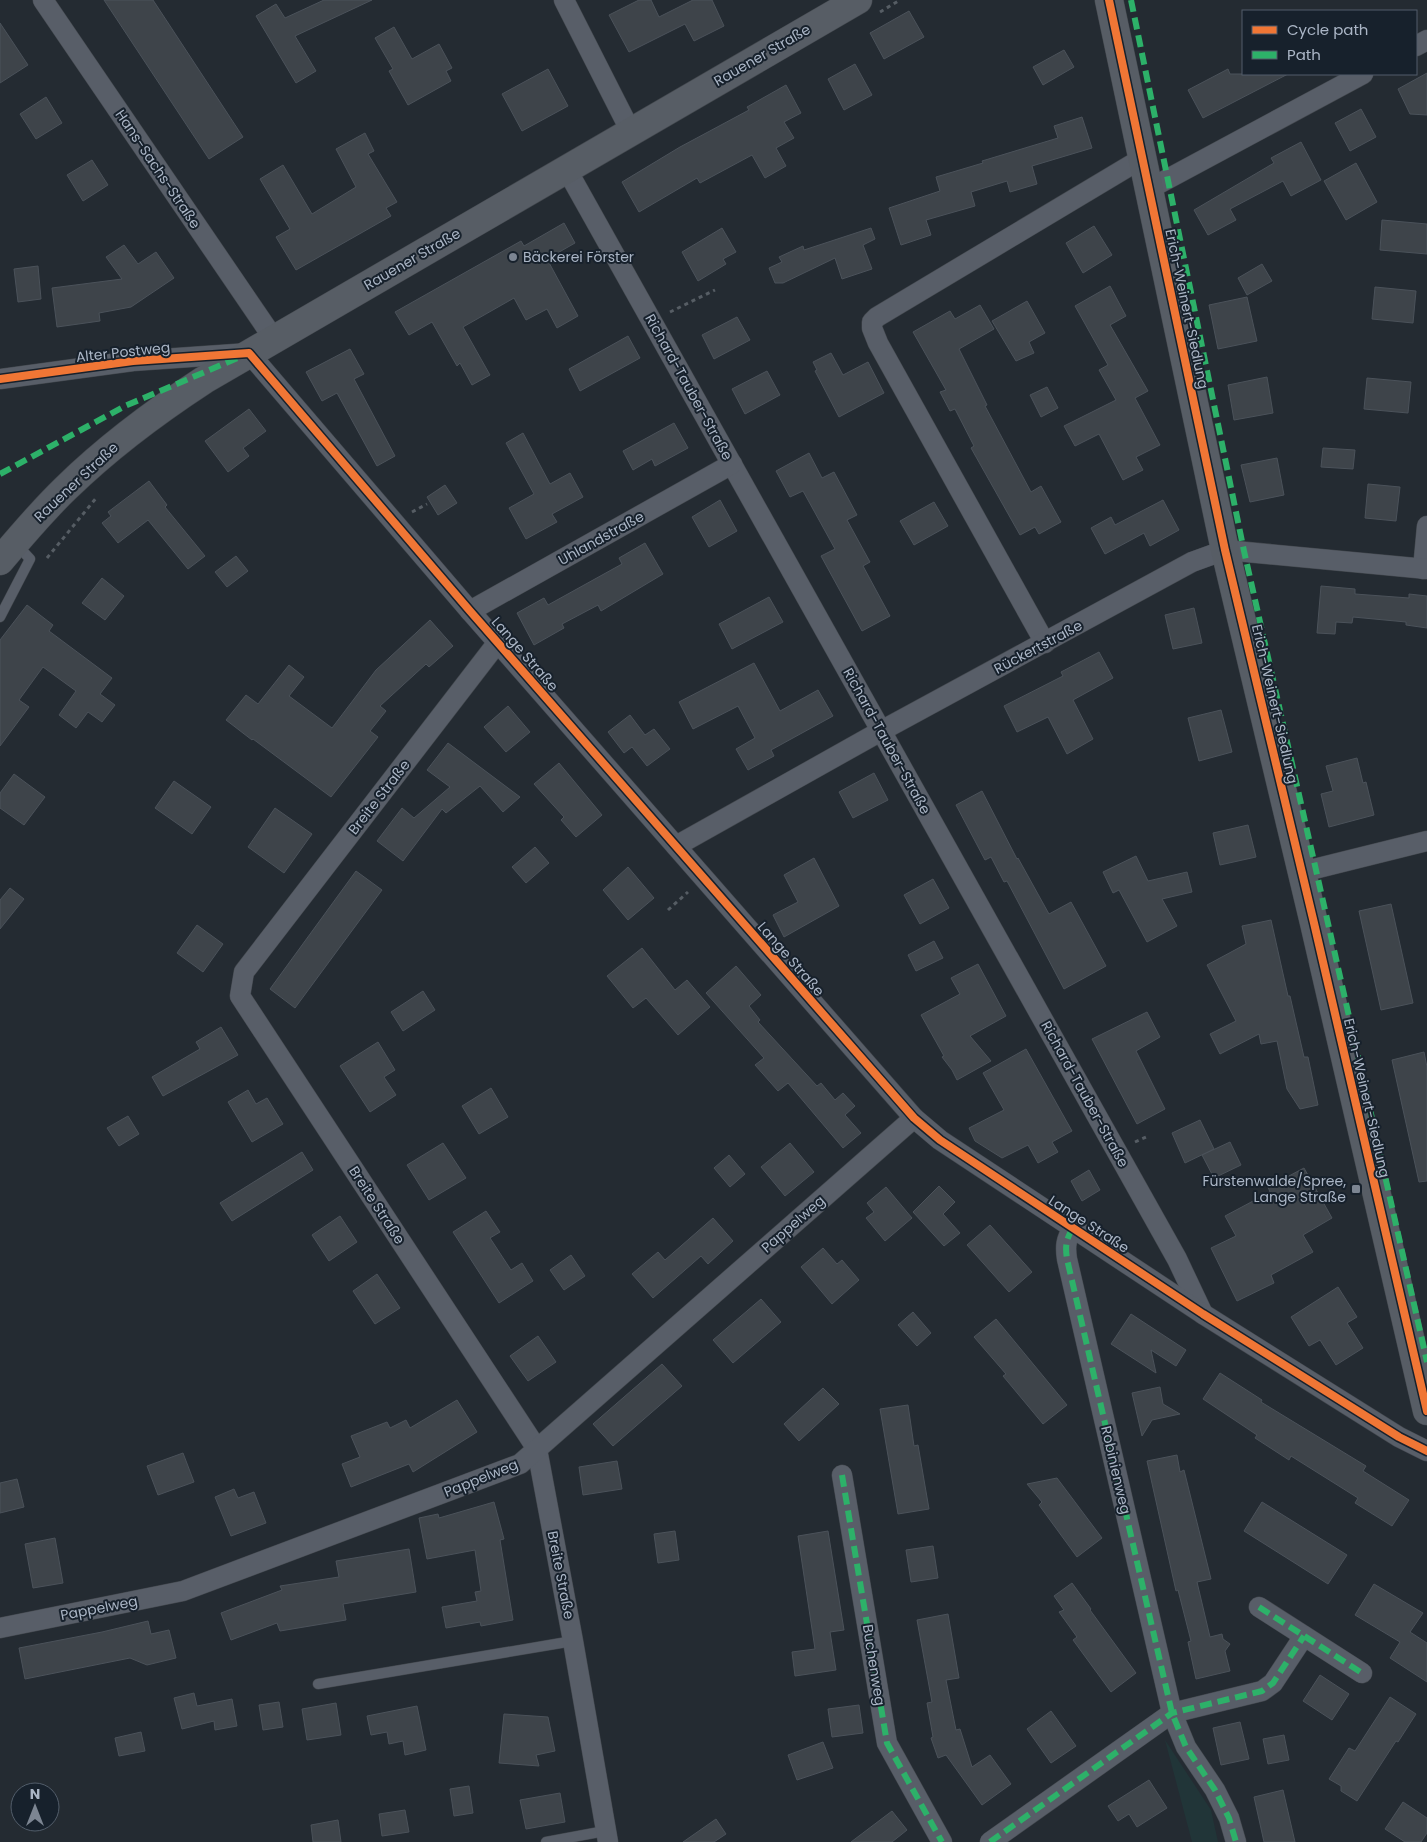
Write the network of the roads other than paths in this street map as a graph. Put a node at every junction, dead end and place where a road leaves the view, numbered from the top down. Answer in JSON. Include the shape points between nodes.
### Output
{"nodes":[{"id":1,"x":43,"y":0,"type":"edge"},
{"id":2,"x":564,"y":0,"type":"edge"},
{"id":3,"x":858,"y":0,"type":"edge"},
{"id":4,"x":1109,"y":0,"type":"edge"},
{"id":5,"x":1361,"y":75,"type":"edge"},
{"id":6,"x":631,"y":132,"type":"junction"},
{"id":7,"x":1142,"y":159,"type":"junction"},
{"id":8,"x":567,"y":170,"type":"junction"},
{"id":9,"x":1149,"y":189,"type":"junction"},
{"id":10,"x":274,"y":339,"type":"junction"},
{"id":11,"x":249,"y":353,"type":"junction"},
{"id":12,"x":0,"y":380,"type":"edge"},
{"id":13,"x":732,"y":464,"type":"junction"},
{"id":14,"x":1427,"y":526,"type":"edge"},
{"id":15,"x":1225,"y":550,"type":"junction"},
{"id":16,"x":8,"y":552,"type":"edge"},
{"id":17,"x":1425,"y":569,"type":"edge"},
{"id":18,"x":470,"y":611,"type":"junction"},
{"id":19,"x":0,"y":616,"type":"edge"},
{"id":20,"x":498,"y":642,"type":"junction"},
{"id":21,"x":1045,"y":643,"type":"junction"},
{"id":22,"x":881,"y":731,"type":"junction"},
{"id":23,"x":1427,"y":841,"type":"edge"},
{"id":24,"x":676,"y":846,"type":"junction"},
{"id":25,"x":1302,"y":872,"type":"junction"},
{"id":26,"x":914,"y":1118,"type":"junction"},
{"id":27,"x":1073,"y":1228,"type":"junction"},
{"id":28,"x":1203,"y":1314,"type":"junction"},
{"id":29,"x":1427,"y":1411,"type":"edge"},
{"id":30,"x":537,"y":1449,"type":"junction"},
{"id":31,"x":1427,"y":1451,"type":"edge"},
{"id":32,"x":842,"y":1475,"type":"dead end"},
{"id":33,"x":1259,"y":1607,"type":"dead end"},
{"id":34,"x":0,"y":1628,"type":"edge"},
{"id":35,"x":1304,"y":1636,"type":"junction"},
{"id":36,"x":573,"y":1641,"type":"junction"},
{"id":37,"x":1362,"y":1673,"type":"dead end"},
{"id":38,"x":318,"y":1684,"type":"dead end"},
{"id":39,"x":1172,"y":1713,"type":"junction"},
{"id":40,"x":607,"y":1836,"type":"edge"},
{"id":41,"x":546,"y":1842,"type":"edge"},
{"id":42,"x":942,"y":1842,"type":"edge"},
{"id":43,"x":990,"y":1842,"type":"edge"},
{"id":44,"x":1236,"y":1842,"type":"edge"}],
"edges":[{"from":1,"to":10,"type":"street","name":"Hans-Sachs-Straße"},
{"from":2,"to":6,"type":"street"},
{"from":3,"to":6,"type":"street","name":"Rauener Straße"},
{"from":4,"to":7,"type":"street","name":"Erich-Weinert-Siedlung"},
{"from":5,"to":9,"type":"street"},
{"from":6,"to":8,"type":"street","name":"Rauener Straße"},
{"from":7,"to":9,"type":"street","name":"Erich-Weinert-Siedlung"},
{"from":7,"to":21,"type":"street","via":[[983,252],[872,322],[878,343]]},
{"from":8,"to":10,"type":"street","name":"Rauener Straße"},
{"from":8,"to":13,"type":"street","name":"Richard-Tauber-Straße"},
{"from":9,"to":15,"type":"street","name":"Erich-Weinert-Siedlung"},
{"from":10,"to":11,"type":"street","name":"Rauener Straße"},
{"from":11,"to":12,"type":"street","name":"Alter Postweg","via":[[133,361]]},
{"from":11,"to":16,"type":"street","name":"Rauener Straße","via":[[164,406],[99,458],[66,488]]},
{"from":11,"to":18,"type":"street","name":"Lange Straße"},
{"from":13,"to":18,"type":"street","name":"Uhlandstraße"},
{"from":13,"to":22,"type":"street","name":"Richard-Tauber-Straße"},
{"from":14,"to":17,"type":"street"},
{"from":15,"to":17,"type":"street","name":"Rückertstraße"},
{"from":15,"to":21,"type":"street","name":"Rückertstraße","via":[[1192,562]]},
{"from":15,"to":25,"type":"street","name":"Erich-Weinert-Siedlung"},
{"from":16,"to":19,"type":"lane","via":[[30,559]]},
{"from":18,"to":20,"type":"street","name":"Lange Straße"},
{"from":20,"to":24,"type":"street","name":"Lange Straße"},
{"from":20,"to":30,"type":"street","name":"Breite Straße","via":[[244,972],[240,996]]},
{"from":21,"to":22,"type":"street","name":"Rückertstraße"},
{"from":22,"to":24,"type":"street","name":"Rückertstraße"},
{"from":22,"to":28,"type":"street","name":"Richard-Tauber-Straße","via":[[1177,1259]]},
{"from":23,"to":25,"type":"street"},
{"from":24,"to":26,"type":"street","name":"Lange Straße"},
{"from":25,"to":29,"type":"street","name":"Erich-Weinert-Siedlung"},
{"from":26,"to":27,"type":"street","name":"Lange Straße","via":[[940,1140]]},
{"from":26,"to":30,"type":"street","name":"Pappelweg"},
{"from":27,"to":28,"type":"street","name":"Lange Straße"},
{"from":27,"to":39,"type":"street","name":"Robinienweg","via":[[1067,1237],[1067,1259]]},
{"from":28,"to":31,"type":"street","name":"Lange Straße","via":[[1400,1438]]},
{"from":30,"to":34,"type":"street","name":"Pappelweg","via":[[520,1464],[183,1591]]},
{"from":30,"to":36,"type":"street","name":"Breite Straße"},
{"from":32,"to":42,"type":"street","name":"Buchenweg","via":[[886,1743]]},
{"from":33,"to":35,"type":"street"},
{"from":35,"to":37,"type":"street"},
{"from":35,"to":39,"type":"street","via":[[1273,1683],[1262,1692]]},
{"from":36,"to":38,"type":"lane"},
{"from":36,"to":40,"type":"street","name":"Breite Straße"},
{"from":39,"to":43,"type":"street"},
{"from":39,"to":44,"type":"street","name":"Robinienweg","via":[[1186,1747],[1215,1790],[1229,1818]]},
{"from":40,"to":41,"type":"lane"}]}
